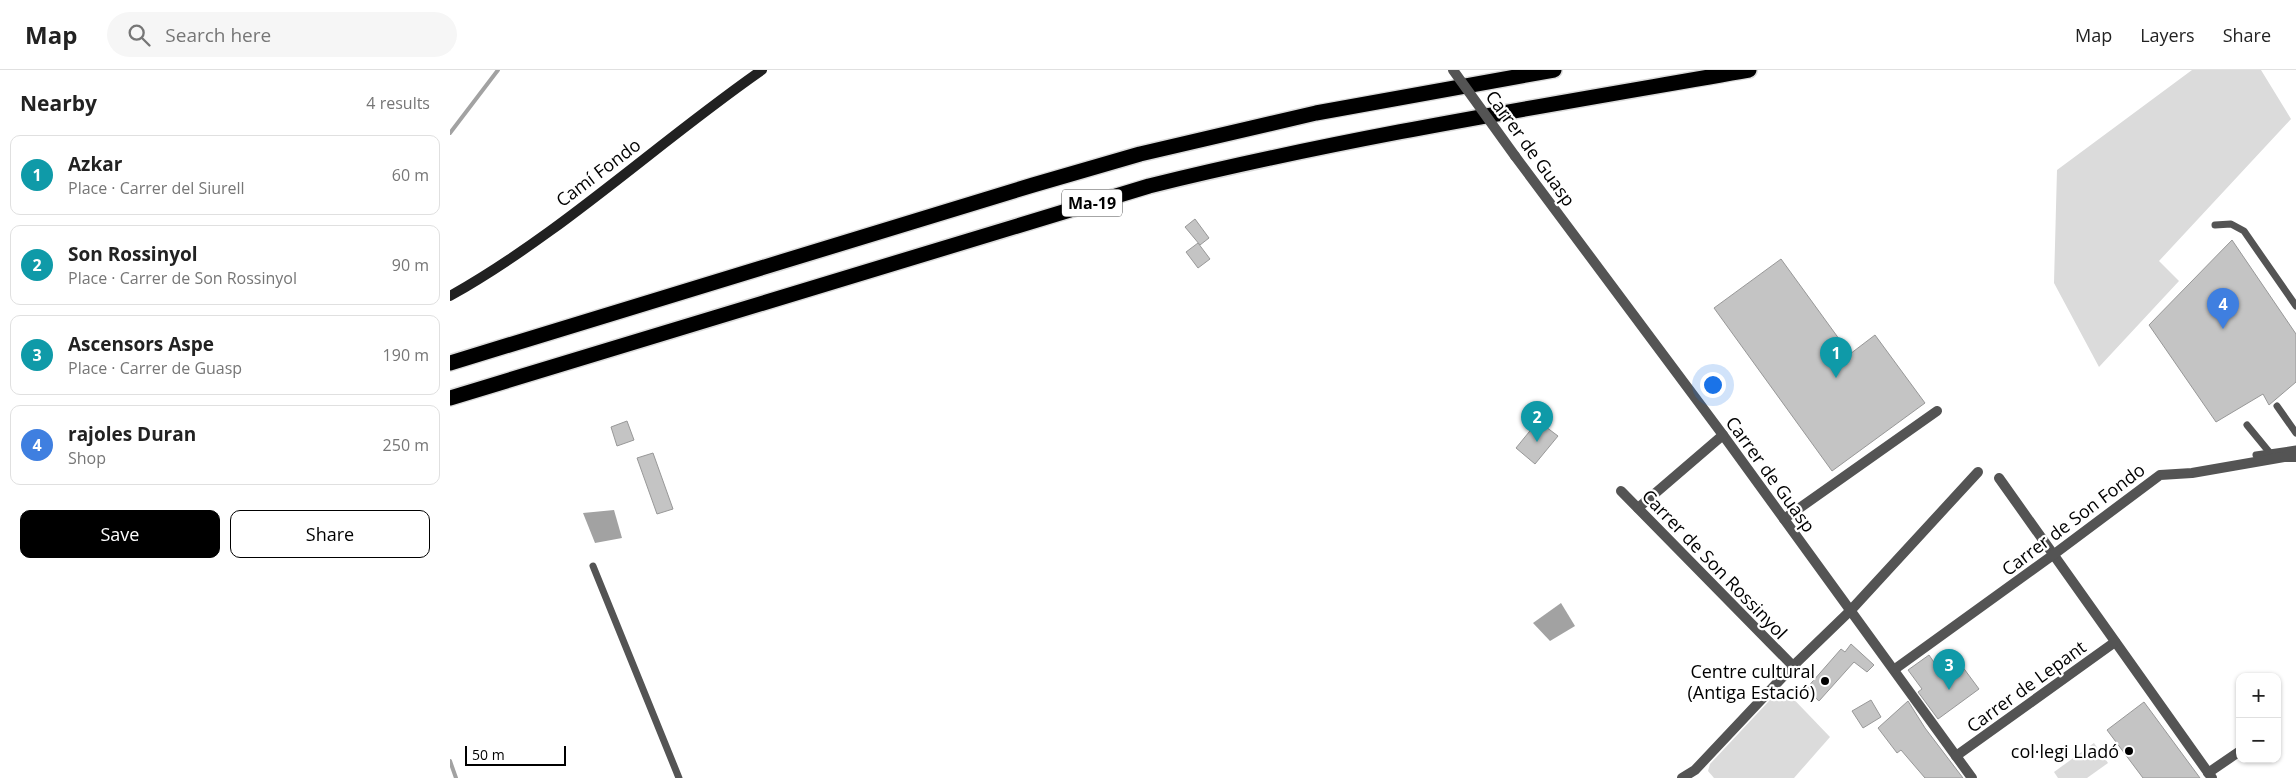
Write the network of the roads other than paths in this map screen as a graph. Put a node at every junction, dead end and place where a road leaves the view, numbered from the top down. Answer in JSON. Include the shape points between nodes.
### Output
{"nodes":[{"id":1,"x":762,"y":70,"type":"edge"},
{"id":2,"x":1454,"y":70,"type":"edge"},
{"id":3,"x":1554,"y":70,"type":"edge"},
{"id":4,"x":1749,"y":70,"type":"edge"},
{"id":5,"x":2215,"y":225,"type":"dead end"},
{"id":6,"x":450,"y":296,"type":"edge"},
{"id":7,"x":2296,"y":306,"type":"edge"},
{"id":8,"x":450,"y":363,"type":"edge"},
{"id":9,"x":450,"y":398,"type":"edge"},
{"id":10,"x":2277,"y":406,"type":"dead end"},
{"id":11,"x":1937,"y":411,"type":"dead end"},
{"id":12,"x":2247,"y":425,"type":"dead end"},
{"id":13,"x":2296,"y":433,"type":"edge"},
{"id":14,"x":1723,"y":435,"type":"junction"},
{"id":15,"x":2296,"y":450,"type":"edge"},
{"id":16,"x":2270,"y":453,"type":"junction"},
{"id":17,"x":2256,"y":455,"type":"dead end"},
{"id":18,"x":2296,"y":457,"type":"edge"},
{"id":19,"x":1978,"y":472,"type":"dead end"},
{"id":20,"x":1999,"y":478,"type":"dead end"},
{"id":21,"x":1621,"y":491,"type":"dead end"},
{"id":22,"x":1638,"y":508,"type":"junction"},
{"id":23,"x":1784,"y":519,"type":"junction"},
{"id":24,"x":2053,"y":555,"type":"junction"},
{"id":25,"x":593,"y":566,"type":"dead end"},
{"id":26,"x":1851,"y":610,"type":"junction"},
{"id":27,"x":2115,"y":642,"type":"junction"},
{"id":28,"x":1793,"y":666,"type":"junction"},
{"id":29,"x":1894,"y":669,"type":"junction"},
{"id":30,"x":2236,"y":754,"type":"edge"},
{"id":31,"x":1956,"y":756,"type":"junction"},
{"id":32,"x":1695,"y":770,"type":"junction"},
{"id":33,"x":2210,"y":776,"type":"edge"},
{"id":34,"x":679,"y":778,"type":"edge"},
{"id":35,"x":1682,"y":778,"type":"edge"},
{"id":36,"x":1703,"y":778,"type":"edge"},
{"id":37,"x":1972,"y":778,"type":"edge"}],
"edges":[{"from":1,"to":6,"type":"street","name":"Camí Fondo","via":[[532,244]]},
{"from":2,"to":14,"type":"street","name":"Carrer de Guasp","bridge":true},
{"from":3,"to":8,"type":"highway","number":"Ma-19","via":[[1298,117],[1140,154]]},
{"from":4,"to":9,"type":"highway","number":"Ma-19","via":[[1367,138],[1150,186]]},
{"from":5,"to":7,"type":"lane","via":[[2231,224],[2244,231]]},
{"from":10,"to":13,"type":"lane"},
{"from":11,"to":23,"type":"street"},
{"from":12,"to":16,"type":"lane"},
{"from":14,"to":22,"type":"street"},
{"from":14,"to":23,"type":"street","name":"Carrer de Guasp"},
{"from":15,"to":16,"type":"lane"},
{"from":16,"to":17,"type":"lane"},
{"from":18,"to":24,"type":"street","name":"Carrer de Son Fondo","via":[[2192,474],[2160,475]]},
{"from":19,"to":26,"type":"street"},
{"from":20,"to":24,"type":"street"},
{"from":21,"to":22,"type":"street","name":"Carrer de Son Rossinyol"},
{"from":22,"to":28,"type":"street","name":"Carrer de Son Rossinyol"},
{"from":23,"to":26,"type":"street","name":"Carrer de Guasp"},
{"from":24,"to":27,"type":"street"},
{"from":24,"to":29,"type":"street","name":"Carrer de Son Fondo"},
{"from":25,"to":34,"type":"lane"},
{"from":26,"to":28,"type":"street"},
{"from":26,"to":29,"type":"street","name":"Carrer de Guasp"},
{"from":27,"to":31,"type":"street","name":"Carrer de Lepant"},
{"from":27,"to":33,"type":"street"},
{"from":28,"to":32,"type":"street"},
{"from":29,"to":31,"type":"street","name":"Carrer de Guasp"},
{"from":30,"to":33,"type":"street"},
{"from":31,"to":37,"type":"street","name":"Carrer de Guasp"},
{"from":32,"to":35,"type":"street"},
{"from":32,"to":36,"type":"street"}]}
